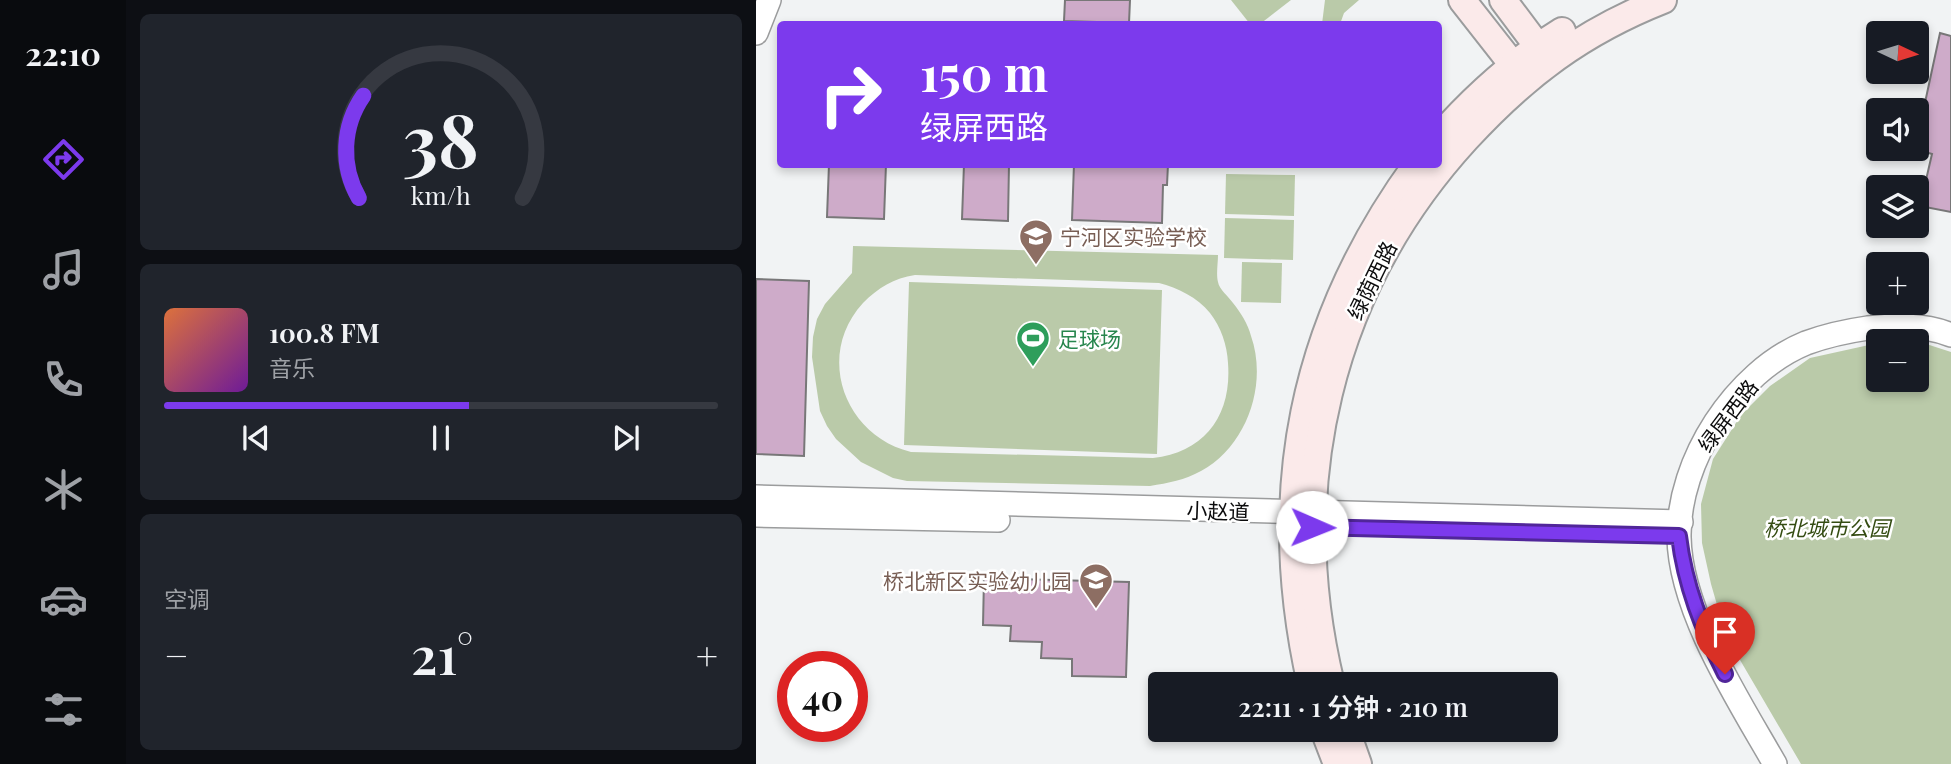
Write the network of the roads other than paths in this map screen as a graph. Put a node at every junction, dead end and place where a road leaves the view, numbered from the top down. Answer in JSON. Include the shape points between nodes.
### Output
{"nodes":[{"id":1,"x":769,"y":0,"type":"edge"},
{"id":2,"x":1462,"y":0,"type":"edge"},
{"id":3,"x":1503,"y":0,"type":"edge"},
{"id":4,"x":1619,"y":0,"type":"edge"},
{"id":5,"x":1663,"y":0,"type":"edge"},
{"id":6,"x":756,"y":33,"type":"edge"},
{"id":7,"x":1543,"y":54,"type":"junction"},
{"id":8,"x":1518,"y":73,"type":"junction"},
{"id":9,"x":1442,"y":134,"type":"edge"},
{"id":10,"x":1442,"y":167,"type":"edge"},
{"id":11,"x":1414,"y":168,"type":"edge"},
{"id":12,"x":1441,"y":168,"type":"edge"},
{"id":13,"x":1951,"y":335,"type":"edge"},
{"id":14,"x":756,"y":497,"type":"edge"},
{"id":15,"x":756,"y":515,"type":"edge"},
{"id":16,"x":1302,"y":519,"type":"junction"},
{"id":17,"x":1680,"y":529,"type":"junction"},
{"id":18,"x":1308,"y":672,"type":"edge"},
{"id":19,"x":1328,"y":672,"type":"edge"},
{"id":20,"x":1329,"y":742,"type":"edge"},
{"id":21,"x":1350,"y":742,"type":"edge"},
{"id":22,"x":1337,"y":764,"type":"edge"},
{"id":23,"x":1358,"y":764,"type":"edge"},
{"id":24,"x":1775,"y":764,"type":"edge"}],
"edges":[{"from":1,"to":6,"type":"street"},
{"from":2,"to":8,"type":"main road"},
{"from":3,"to":7,"type":"main road"},
{"from":4,"to":7,"type":"main road","name":"绿荫西路","via":[[1587,16]]},
{"from":5,"to":7,"type":"main road","name":"绿荫西路"},
{"from":7,"to":8,"type":"main road","name":"绿荫西路"},
{"from":8,"to":9,"type":"main road","name":"绿荫西路","via":[[1483,91]]},
{"from":8,"to":10,"type":"main road","name":"绿荫西路","via":[[1496,106]]},
{"from":11,"to":16,"type":"main road","name":"绿荫西路","via":[[1349,276],[1309,386],[1296,457]]},
{"from":12,"to":16,"type":"main road","name":"绿荫西路","via":[[1399,225],[1368,280],[1343,339]]},
{"from":13,"to":17,"type":"street","name":"绿屏西路","via":[[1887,326],[1833,335],[1805,344],[1756,374],[1715,423],[1697,453],[1685,488]]},
{"from":14,"to":16,"type":"street","name":"小赵道"},
{"from":15,"to":16,"type":"street","name":"小赵道"},
{"from":16,"to":17,"type":"street","name":"小赵道"},
{"from":16,"to":18,"type":"main road","name":"绿荫西路","via":[[1295,593]]},
{"from":16,"to":19,"type":"main road","name":"绿荫西路"},
{"from":17,"to":24,"type":"street","name":"绿屏西路","via":[[1682,567],[1694,607]]},
{"from":20,"to":22,"type":"main road"},
{"from":21,"to":23,"type":"main road"}]}
